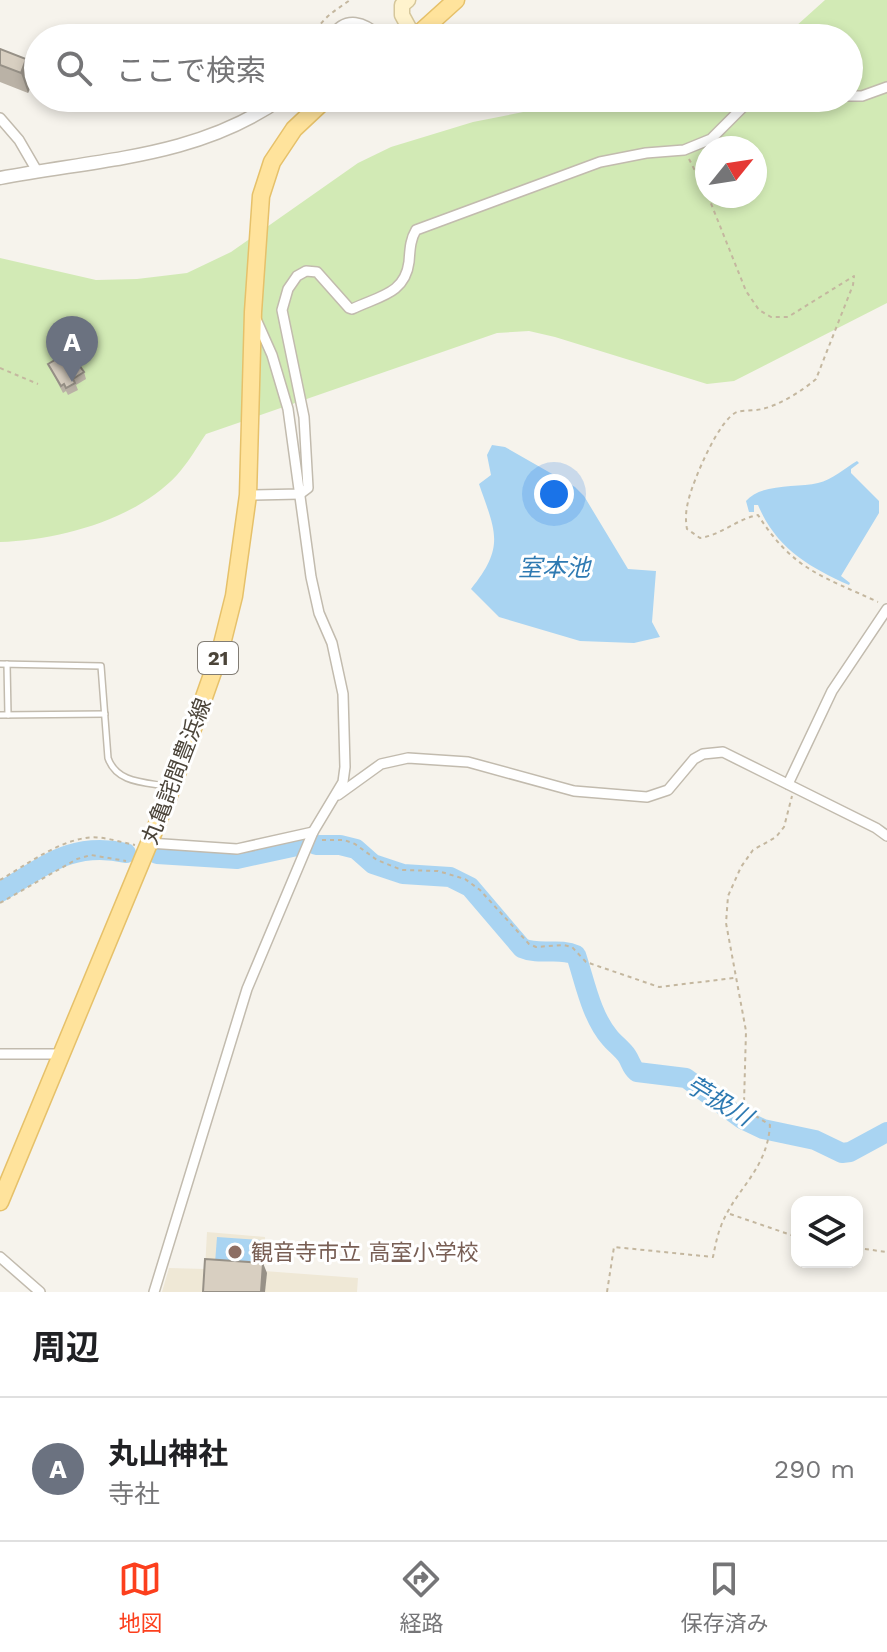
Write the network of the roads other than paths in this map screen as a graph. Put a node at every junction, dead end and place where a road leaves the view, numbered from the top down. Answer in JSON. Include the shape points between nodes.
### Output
{"nodes":[{"id":1,"x":408,"y":0,"type":"edge"},
{"id":2,"x":456,"y":0,"type":"edge"},
{"id":3,"x":407,"y":24,"type":"edge"},
{"id":4,"x":429,"y":24,"type":"edge"},
{"id":5,"x":887,"y":87,"type":"edge"},
{"id":6,"x":863,"y":96,"type":"edge"},
{"id":7,"x":259,"y":112,"type":"edge"},
{"id":8,"x":312,"y":112,"type":"edge"},
{"id":9,"x":738,"y":112,"type":"edge"},
{"id":10,"x":0,"y":118,"type":"edge"},
{"id":11,"x":37,"y":171,"type":"junction"},
{"id":12,"x":0,"y":178,"type":"edge"},
{"id":13,"x":253,"y":312,"type":"junction"},
{"id":14,"x":300,"y":494,"type":"junction"},
{"id":15,"x":248,"y":495,"type":"junction"},
{"id":16,"x":887,"y":607,"type":"edge"},
{"id":17,"x":3,"y":664,"type":"edge"},
{"id":18,"x":105,"y":714,"type":"junction"},
{"id":19,"x":0,"y":715,"type":"edge"},
{"id":20,"x":8,"y":715,"type":"junction"},
{"id":21,"x":792,"y":785,"type":"junction"},
{"id":22,"x":172,"y":788,"type":"junction"},
{"id":23,"x":332,"y":800,"type":"junction"},
{"id":24,"x":312,"y":836,"type":"junction"},
{"id":25,"x":887,"y":836,"type":"edge"},
{"id":26,"x":143,"y":844,"type":"junction"},
{"id":27,"x":0,"y":1054,"type":"edge"},
{"id":28,"x":61,"y":1054,"type":"junction"},
{"id":29,"x":0,"y":1202,"type":"edge"},
{"id":30,"x":0,"y":1257,"type":"edge"},
{"id":31,"x":40,"y":1292,"type":"edge"},
{"id":32,"x":154,"y":1292,"type":"edge"}],
"edges":[{"from":1,"to":3,"type":"main road","via":[[402,5]]},
{"from":2,"to":4,"type":"main road"},
{"from":5,"to":6,"type":"street"},
{"from":7,"to":11,"type":"street","via":[[184,146]]},
{"from":8,"to":13,"type":"main road","name":"丸亀詫間豊浜線","number":"21","via":[[294,129],[265,178]]},
{"from":9,"to":14,"type":"street","via":[[711,139],[684,150],[600,162],[416,230],[401,286],[352,309],[317,272],[297,276],[282,310],[304,417],[308,488]]},
{"from":10,"to":11,"type":"street"},
{"from":11,"to":12,"type":"street"},
{"from":13,"to":14,"type":"street","via":[[288,409]]},
{"from":13,"to":15,"type":"main road","name":"丸亀詫間豊浜線","number":"21"},
{"from":14,"to":15,"type":"street"},
{"from":14,"to":23,"type":"street","via":[[311,577],[343,694],[345,767]]},
{"from":15,"to":22,"type":"main road","name":"丸亀詫間豊浜線","number":"21","via":[[220,652]]},
{"from":16,"to":21,"type":"street","via":[[832,691]]},
{"from":17,"to":18,"type":"lane","via":[[101,666]]},
{"from":17,"to":20,"type":"lane"},
{"from":18,"to":20,"type":"lane"},
{"from":18,"to":22,"type":"lane","via":[[112,770],[122,778]]},
{"from":19,"to":20,"type":"lane"},
{"from":21,"to":23,"type":"street","via":[[723,752],[694,759],[668,790],[647,797],[574,791],[468,762],[408,758],[381,764]]},
{"from":21,"to":25,"type":"street"},
{"from":22,"to":26,"type":"main road","name":"丸亀詫間豊浜線","number":"21"},
{"from":23,"to":24,"type":"street"},
{"from":24,"to":26,"type":"street","via":[[237,849]]},
{"from":24,"to":32,"type":"street","via":[[247,989]]},
{"from":26,"to":28,"type":"main road","name":"丸亀詫間豊浜線","number":"21"},
{"from":27,"to":28,"type":"street"},
{"from":28,"to":29,"type":"main road","name":"丸亀詫間豊浜線","number":"21"},
{"from":30,"to":31,"type":"street"}]}
